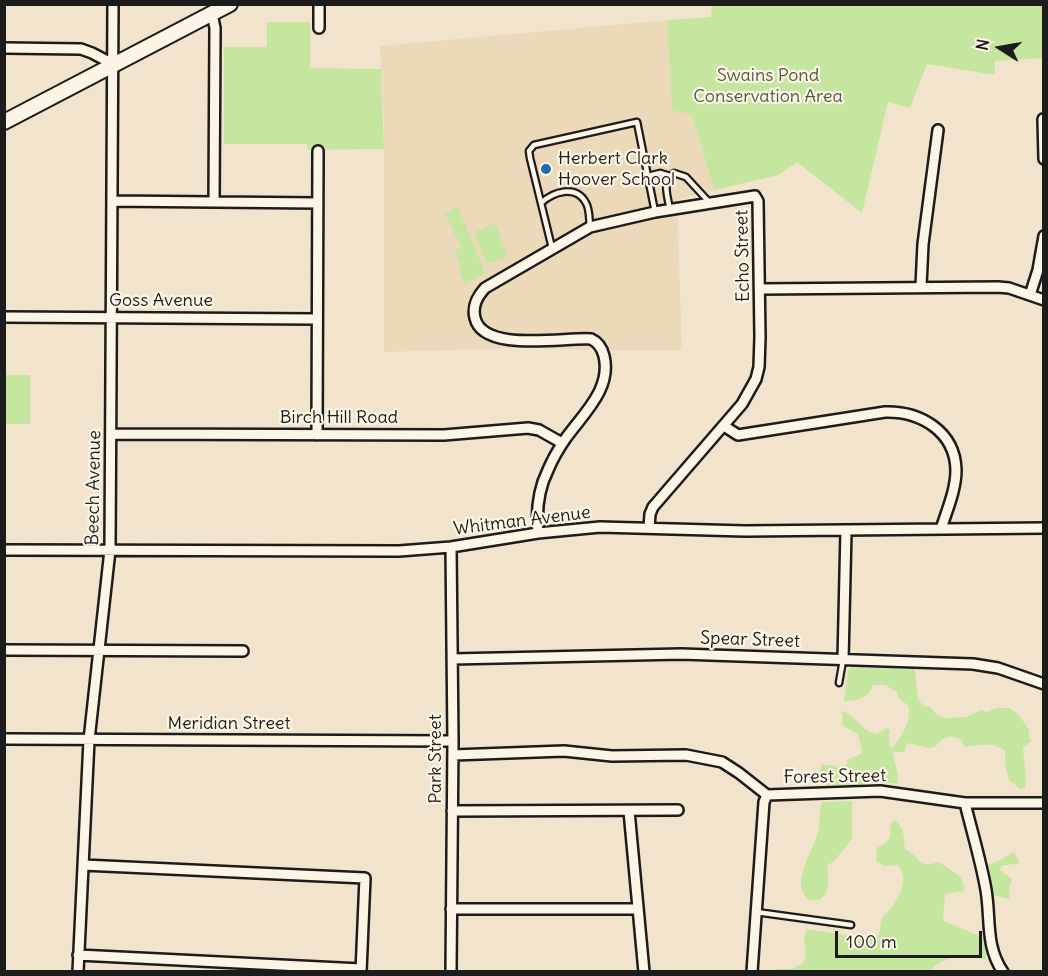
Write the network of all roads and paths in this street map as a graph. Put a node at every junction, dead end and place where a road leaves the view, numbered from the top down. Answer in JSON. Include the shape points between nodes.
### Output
{"nodes":[{"id":1,"x":113,"y":4,"type":"edge"},
{"id":2,"x":230,"y":4,"type":"edge"},
{"id":3,"x":319,"y":4,"type":"edge"},
{"id":4,"x":212,"y":14,"type":"junction"},
{"id":5,"x":319,"y":28,"type":"dead end"},
{"id":6,"x":4,"y":48,"type":"edge"},
{"id":7,"x":113,"y":64,"type":"junction"},
{"id":8,"x":1043,"y":119,"type":"edge"},
{"id":9,"x":4,"y":122,"type":"edge"},
{"id":10,"x":938,"y":130,"type":"dead end"},
{"id":11,"x":318,"y":151,"type":"dead end"},
{"id":12,"x":1044,"y":159,"type":"edge"},
{"id":13,"x":648,"y":176,"type":"junction"},
{"id":14,"x":670,"y":176,"type":"junction"},
{"id":15,"x":112,"y":201,"type":"junction"},
{"id":16,"x":214,"y":202,"type":"junction"},
{"id":17,"x":318,"y":203,"type":"junction"},
{"id":18,"x":541,"y":203,"type":"junction"},
{"id":19,"x":710,"y":203,"type":"junction"},
{"id":20,"x":670,"y":210,"type":"junction"},
{"id":21,"x":655,"y":212,"type":"junction"},
{"id":22,"x":590,"y":227,"type":"junction"},
{"id":23,"x":1044,"y":236,"type":"edge"},
{"id":24,"x":552,"y":248,"type":"junction"},
{"id":25,"x":921,"y":286,"type":"junction"},
{"id":26,"x":760,"y":289,"type":"junction"},
{"id":27,"x":1030,"y":296,"type":"junction"},
{"id":28,"x":1044,"y":300,"type":"edge"},
{"id":29,"x":4,"y":317,"type":"edge"},
{"id":30,"x":112,"y":317,"type":"junction"},
{"id":31,"x":317,"y":319,"type":"junction"},
{"id":32,"x":724,"y":426,"type":"junction"},
{"id":33,"x":111,"y":434,"type":"junction"},
{"id":34,"x":317,"y":435,"type":"junction"},
{"id":35,"x":562,"y":443,"type":"junction"},
{"id":36,"x":649,"y":528,"type":"junction"},
{"id":37,"x":1044,"y":528,"type":"edge"},
{"id":38,"x":941,"y":529,"type":"junction"},
{"id":39,"x":846,"y":531,"type":"junction"},
{"id":40,"x":538,"y":533,"type":"junction"},
{"id":41,"x":451,"y":547,"type":"junction"},
{"id":42,"x":4,"y":550,"type":"edge"},
{"id":43,"x":110,"y":550,"type":"junction"},
{"id":44,"x":4,"y":650,"type":"edge"},
{"id":45,"x":99,"y":650,"type":"junction"},
{"id":46,"x":243,"y":651,"type":"dead end"},
{"id":47,"x":452,"y":658,"type":"junction"},
{"id":48,"x":843,"y":660,"type":"junction"},
{"id":49,"x":839,"y":683,"type":"dead end"},
{"id":50,"x":1044,"y":684,"type":"edge"},
{"id":51,"x":4,"y":739,"type":"edge"},
{"id":52,"x":89,"y":740,"type":"junction"},
{"id":53,"x":453,"y":741,"type":"junction"},
{"id":54,"x":453,"y":755,"type":"junction"},
{"id":55,"x":767,"y":795,"type":"junction"},
{"id":56,"x":965,"y":803,"type":"junction"},
{"id":57,"x":1044,"y":803,"type":"edge"},
{"id":58,"x":678,"y":810,"type":"dead end"},
{"id":59,"x":452,"y":811,"type":"junction"},
{"id":60,"x":629,"y":811,"type":"junction"},
{"id":61,"x":83,"y":865,"type":"junction"},
{"id":62,"x":451,"y":909,"type":"junction"},
{"id":63,"x":638,"y":909,"type":"junction"},
{"id":64,"x":756,"y":912,"type":"junction"},
{"id":65,"x":851,"y":925,"type":"dead end"},
{"id":66,"x":78,"y":955,"type":"junction"},
{"id":67,"x":361,"y":970,"type":"edge"},
{"id":68,"x":78,"y":972,"type":"edge"},
{"id":69,"x":451,"y":972,"type":"edge"},
{"id":70,"x":644,"y":972,"type":"edge"},
{"id":71,"x":752,"y":972,"type":"edge"},
{"id":72,"x":1003,"y":972,"type":"edge"}],
"edges":[{"from":1,"to":7,"type":"street","name":"Beech Avenue"},
{"from":2,"to":4,"type":"street"},
{"from":3,"to":5,"type":"street"},
{"from":4,"to":7,"type":"street"},
{"from":4,"to":16,"type":"street"},
{"from":6,"to":7,"type":"street","via":[[81,49]]},
{"from":7,"to":9,"type":"street"},
{"from":7,"to":15,"type":"street","name":"Beech Avenue"},
{"from":8,"to":12,"type":"street"},
{"from":10,"to":25,"type":"street","via":[[922,244]]},
{"from":11,"to":17,"type":"street"},
{"from":13,"to":14,"type":"lane"},
{"from":13,"to":18,"type":"lane","via":[[637,122],[537,144],[529,154]]},
{"from":13,"to":21,"type":"lane"},
{"from":14,"to":19,"type":"lane","via":[[676,173],[686,177]]},
{"from":14,"to":20,"type":"lane","via":[[666,181]]},
{"from":15,"to":16,"type":"street"},
{"from":15,"to":30,"type":"street","name":"Beech Avenue"},
{"from":16,"to":17,"type":"street"},
{"from":17,"to":31,"type":"street"},
{"from":18,"to":22,"type":"lane","via":[[560,192],[576,194],[586,203]]},
{"from":18,"to":24,"type":"lane"},
{"from":19,"to":20,"type":"street","name":"Echo Street"},
{"from":19,"to":26,"type":"street","name":"Echo Street","via":[[757,198]]},
{"from":20,"to":21,"type":"street","name":"Echo Street"},
{"from":21,"to":22,"type":"street","name":"Echo Street"},
{"from":22,"to":24,"type":"street","name":"Echo Street"},
{"from":23,"to":27,"type":"street"},
{"from":24,"to":35,"type":"street","name":"Echo Street","via":[[485,288],[474,313],[484,333],[502,339],[591,339],[598,344],[605,374],[603,384]]},
{"from":25,"to":26,"type":"street"},
{"from":25,"to":27,"type":"street","via":[[998,286]]},
{"from":26,"to":32,"type":"street","name":"Echo Street","via":[[757,376],[749,394]]},
{"from":27,"to":28,"type":"street"},
{"from":29,"to":30,"type":"street","name":"Goss Avenue"},
{"from":30,"to":31,"type":"street","name":"Goss Avenue"},
{"from":30,"to":33,"type":"street","name":"Beech Avenue"},
{"from":31,"to":34,"type":"street"},
{"from":32,"to":36,"type":"street","name":"Echo Street","via":[[652,509]]},
{"from":32,"to":38,"type":"street","via":[[740,435],[885,412],[917,416],[945,437],[955,461],[955,481]]},
{"from":33,"to":34,"type":"street","name":"Birch Hill Road"},
{"from":33,"to":43,"type":"street","name":"Beech Avenue"},
{"from":34,"to":35,"type":"street","name":"Birch Hill Road","via":[[444,435],[528,428]]},
{"from":35,"to":40,"type":"street","via":[[541,487]]},
{"from":36,"to":39,"type":"street","name":"Whitman Avenue"},
{"from":36,"to":40,"type":"street","name":"Whitman Avenue"},
{"from":37,"to":38,"type":"street","name":"Whitman Avenue"},
{"from":38,"to":39,"type":"street","name":"Whitman Avenue"},
{"from":39,"to":48,"type":"street"},
{"from":40,"to":41,"type":"street","name":"Whitman Avenue"},
{"from":41,"to":43,"type":"street","name":"Whitman Avenue","via":[[399,551]]},
{"from":41,"to":47,"type":"street","name":"Park Street"},
{"from":42,"to":43,"type":"street","name":"Whitman Avenue"},
{"from":43,"to":45,"type":"street","name":"Beech Avenue"},
{"from":44,"to":45,"type":"street"},
{"from":45,"to":46,"type":"street"},
{"from":45,"to":52,"type":"street","name":"Beech Avenue"},
{"from":47,"to":48,"type":"street","name":"Spear Street","via":[[681,654]]},
{"from":47,"to":53,"type":"street","name":"Park Street"},
{"from":48,"to":49,"type":"lane"},
{"from":48,"to":50,"type":"street","name":"Spear Street","via":[[985,665]]},
{"from":51,"to":52,"type":"street","name":"Meridian Street"},
{"from":52,"to":53,"type":"street","name":"Meridian Street"},
{"from":52,"to":61,"type":"street","name":"Beech Avenue"},
{"from":53,"to":54,"type":"street","name":"Park Street"},
{"from":54,"to":55,"type":"street","name":"Forest Street","via":[[676,754],[719,761]]},
{"from":54,"to":59,"type":"street","name":"Park Street"},
{"from":55,"to":56,"type":"street","name":"Forest Street","via":[[880,791]]},
{"from":55,"to":64,"type":"street"},
{"from":56,"to":57,"type":"street","name":"Forest Street"},
{"from":56,"to":72,"type":"street","via":[[986,891],[989,938]]},
{"from":58,"to":60,"type":"street"},
{"from":59,"to":60,"type":"street"},
{"from":59,"to":62,"type":"street","name":"Park Street"},
{"from":60,"to":63,"type":"street"},
{"from":61,"to":66,"type":"street","name":"Beech Avenue"},
{"from":61,"to":67,"type":"street","via":[[364,878]]},
{"from":62,"to":63,"type":"street"},
{"from":62,"to":69,"type":"street","name":"Park Street"},
{"from":63,"to":70,"type":"street"},
{"from":64,"to":65,"type":"lane"},
{"from":64,"to":71,"type":"street"},
{"from":66,"to":67,"type":"street"},
{"from":66,"to":68,"type":"street","name":"Beech Avenue"}]}
